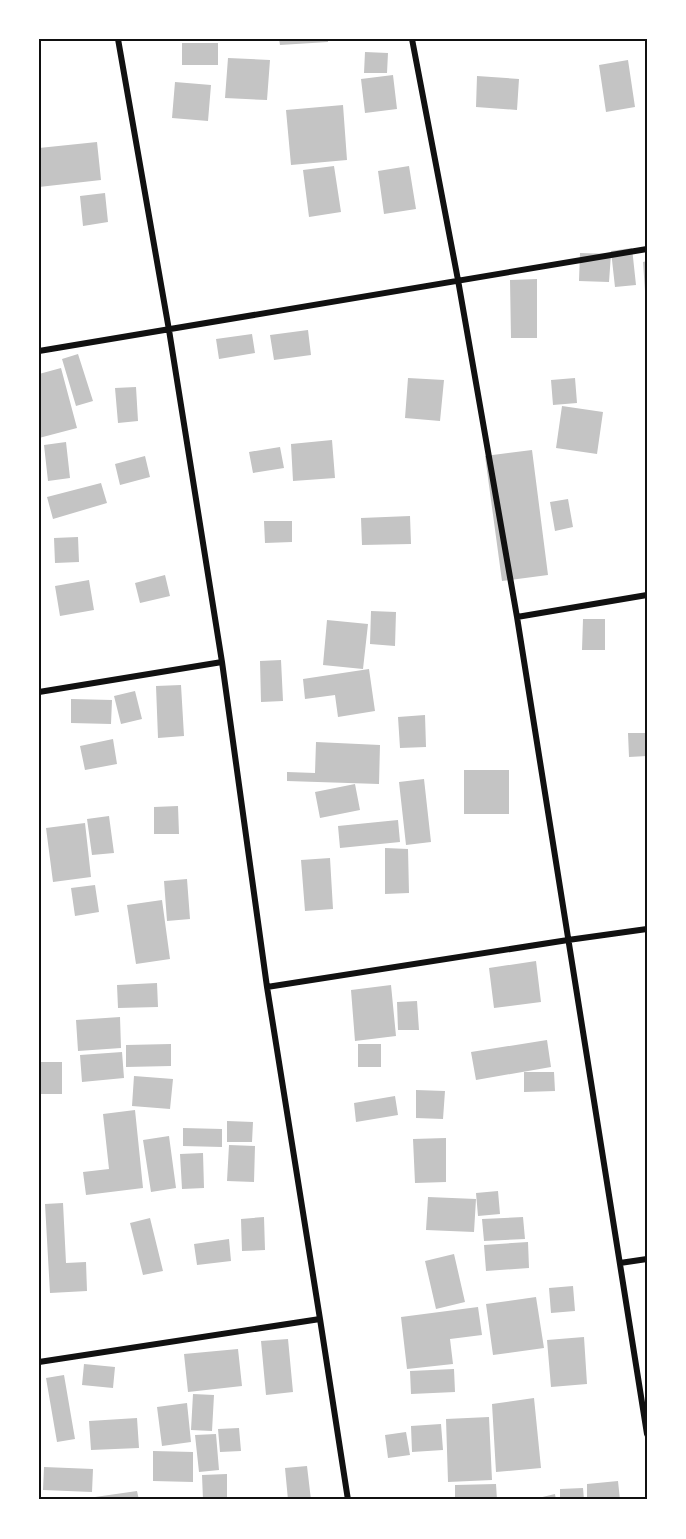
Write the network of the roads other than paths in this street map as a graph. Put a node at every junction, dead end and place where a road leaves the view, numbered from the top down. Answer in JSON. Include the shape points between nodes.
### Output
{"nodes":[{"id":1,"x":118,"y":39,"type":"edge"},
{"id":2,"x":412,"y":39,"type":"edge"},
{"id":3,"x":647,"y":249,"type":"edge"},
{"id":4,"x":458,"y":280,"type":"junction"},
{"id":5,"x":170,"y":330,"type":"junction"},
{"id":6,"x":39,"y":351,"type":"edge"},
{"id":7,"x":647,"y":595,"type":"edge"},
{"id":8,"x":518,"y":617,"type":"junction"},
{"id":9,"x":222,"y":662,"type":"junction"},
{"id":10,"x":39,"y":692,"type":"edge"},
{"id":11,"x":647,"y":929,"type":"edge"},
{"id":12,"x":568,"y":940,"type":"junction"},
{"id":13,"x":267,"y":987,"type":"junction"},
{"id":14,"x":647,"y":1259,"type":"edge"},
{"id":15,"x":620,"y":1263,"type":"junction"},
{"id":16,"x":320,"y":1318,"type":"junction"},
{"id":17,"x":39,"y":1362,"type":"edge"},
{"id":18,"x":647,"y":1434,"type":"edge"},
{"id":19,"x":348,"y":1500,"type":"edge"}],
"edges":[{"from":1,"to":5,"type":"street"},
{"from":2,"to":4,"type":"street"},
{"from":3,"to":4,"type":"street"},
{"from":4,"to":5,"type":"street"},
{"from":4,"to":8,"type":"street"},
{"from":5,"to":6,"type":"street"},
{"from":5,"to":9,"type":"street"},
{"from":7,"to":8,"type":"street"},
{"from":8,"to":12,"type":"street"},
{"from":9,"to":10,"type":"street"},
{"from":9,"to":13,"type":"street"},
{"from":11,"to":12,"type":"street"},
{"from":12,"to":13,"type":"street"},
{"from":12,"to":15,"type":"street"},
{"from":13,"to":16,"type":"street"},
{"from":14,"to":15,"type":"street"},
{"from":15,"to":18,"type":"street"},
{"from":16,"to":17,"type":"street"},
{"from":16,"to":19,"type":"street"}]}
